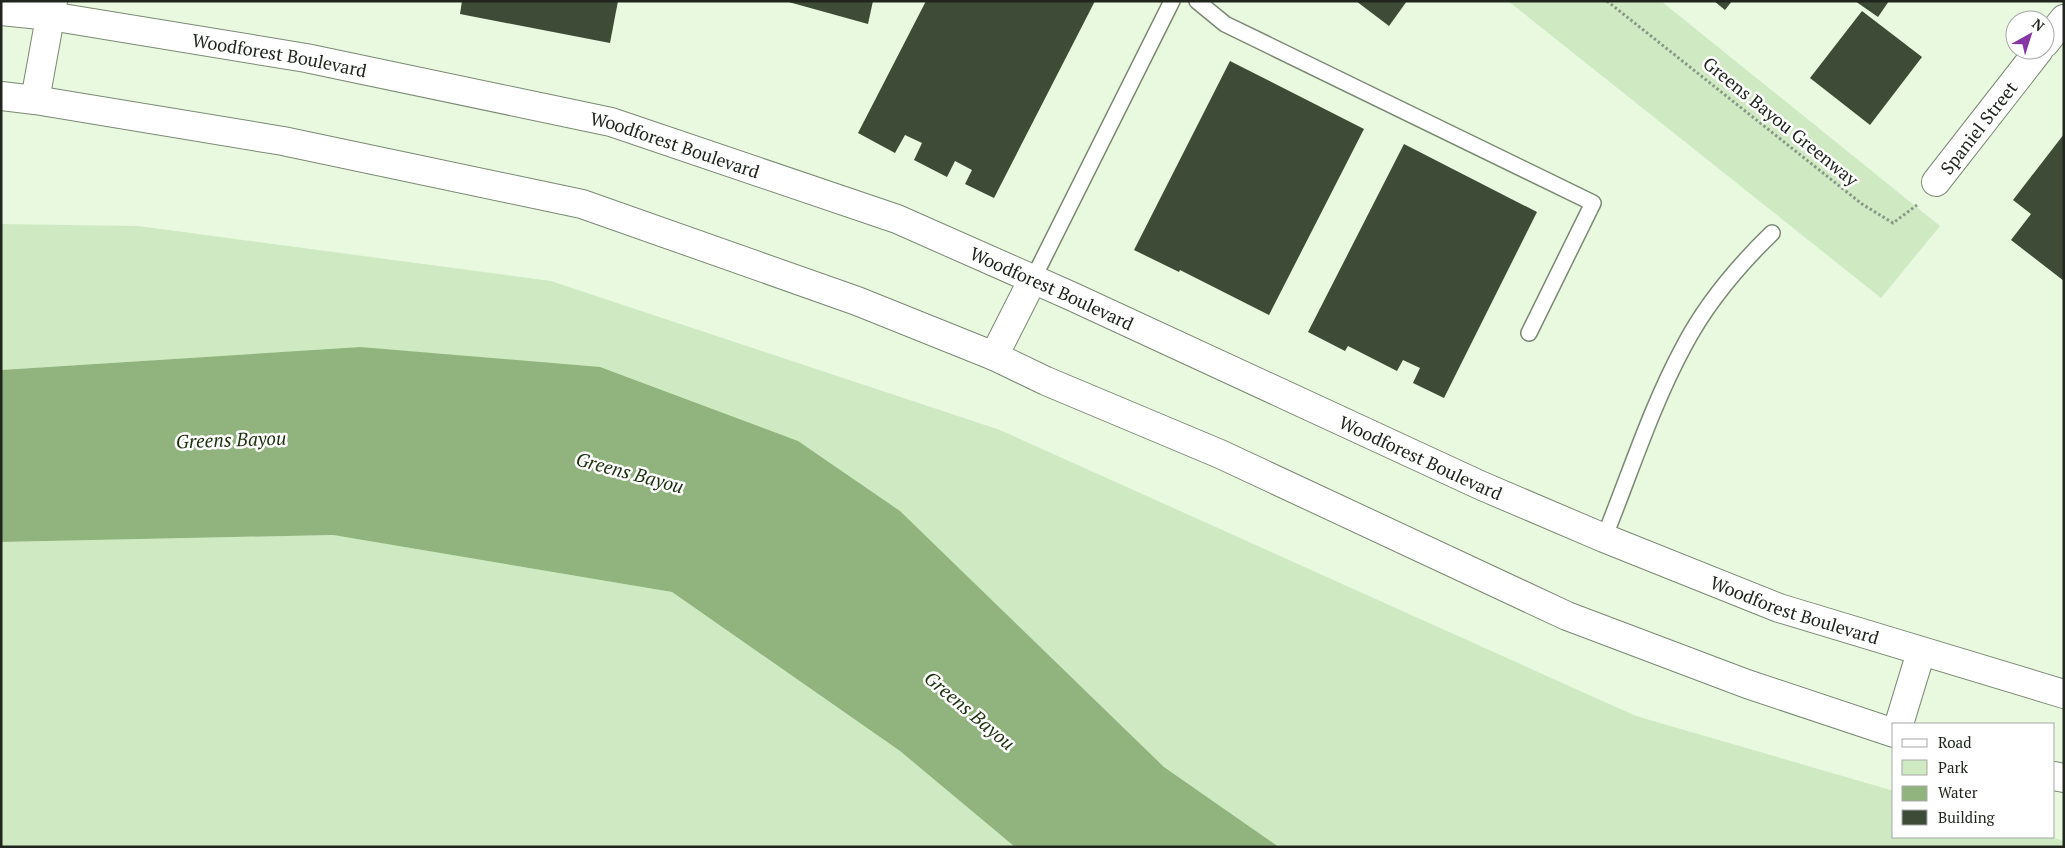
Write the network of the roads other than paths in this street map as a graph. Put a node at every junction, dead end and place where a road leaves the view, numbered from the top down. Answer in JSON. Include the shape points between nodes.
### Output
{"nodes":[{"id":1,"x":1172,"y":1,"type":"edge"},
{"id":2,"x":1197,"y":1,"type":"edge"},
{"id":3,"x":52,"y":9,"type":"edge"},
{"id":4,"x":1,"y":10,"type":"edge"},
{"id":5,"x":2064,"y":19,"type":"edge"},
{"id":6,"x":2055,"y":30,"type":"edge"},
{"id":7,"x":2031,"y":60,"type":"edge"},
{"id":8,"x":1,"y":96,"type":"edge"},
{"id":9,"x":35,"y":100,"type":"junction"},
{"id":10,"x":1936,"y":182,"type":"road end"},
{"id":11,"x":1772,"y":232,"type":"dead end"},
{"id":12,"x":1033,"y":279,"type":"junction"},
{"id":13,"x":1529,"y":333,"type":"dead end"},
{"id":14,"x":994,"y":356,"type":"junction"},
{"id":15,"x":1604,"y":538,"type":"junction"},
{"id":16,"x":1921,"y":652,"type":"junction"},
{"id":17,"x":2064,"y":694,"type":"edge"},
{"id":18,"x":1899,"y":723,"type":"edge"},
{"id":19,"x":1892,"y":732,"type":"edge"}],
"edges":[{"from":1,"to":12,"type":"lane"},
{"from":2,"to":13,"type":"lane","via":[[1225,24],[1593,203]]},
{"from":3,"to":4,"type":"main road","name":"Woodforest Boulevard"},
{"from":3,"to":9,"type":"main road"},
{"from":3,"to":12,"type":"main road","name":"Woodforest Boulevard","via":[[611,122],[897,219]]},
{"from":5,"to":6,"type":"main road"},
{"from":7,"to":10,"type":"main road","name":"Spaniel Street"},
{"from":8,"to":9,"type":"main road"},
{"from":9,"to":14,"type":"main road","via":[[283,140],[582,204],[857,301]]},
{"from":11,"to":15,"type":"lane","via":[[1714,299],[1684,345]]},
{"from":12,"to":14,"type":"main road"},
{"from":12,"to":15,"type":"main road","name":"Woodforest Boulevard","via":[[1482,486]]},
{"from":14,"to":19,"type":"main road","via":[[1220,454],[1567,616],[1747,684]]},
{"from":15,"to":16,"type":"main road","name":"Woodforest Boulevard","via":[[1779,608]]},
{"from":16,"to":17,"type":"main road","name":"Woodforest Boulevard"},
{"from":16,"to":18,"type":"main road"}]}
